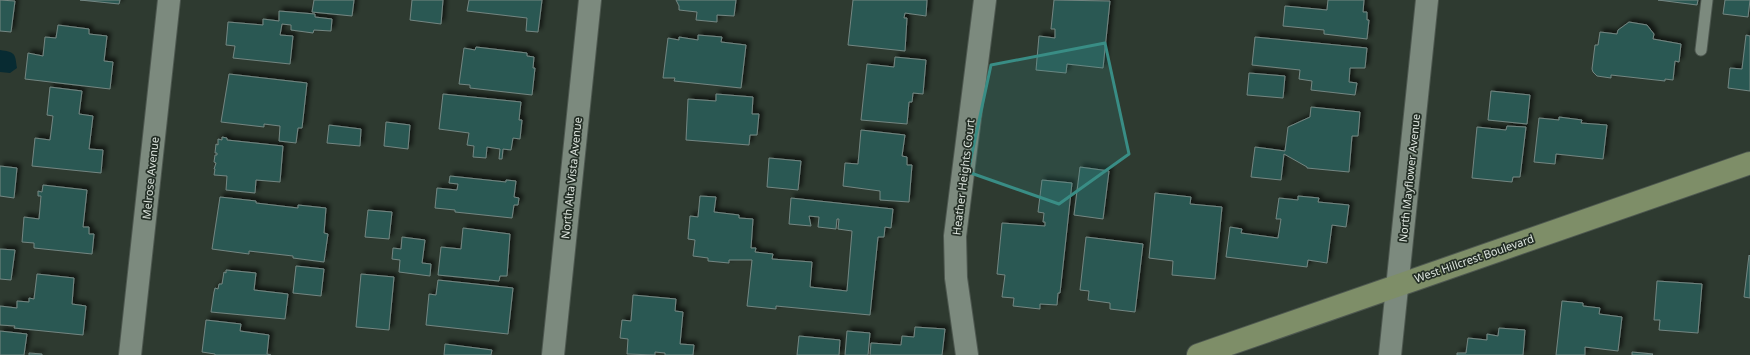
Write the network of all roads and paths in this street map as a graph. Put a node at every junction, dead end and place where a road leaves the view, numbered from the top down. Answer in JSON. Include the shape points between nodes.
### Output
{"nodes":[{"id":1,"x":170,"y":0,"type":"edge"},
{"id":2,"x":590,"y":0,"type":"edge"},
{"id":3,"x":985,"y":0,"type":"edge"},
{"id":4,"x":1428,"y":0,"type":"edge"},
{"id":5,"x":1707,"y":0,"type":"edge"},
{"id":6,"x":1701,"y":50,"type":"dead end"},
{"id":7,"x":1750,"y":163,"type":"edge"},
{"id":8,"x":1398,"y":284,"type":"junction"},
{"id":9,"x":130,"y":355,"type":"edge"},
{"id":10,"x":553,"y":355,"type":"edge"},
{"id":11,"x":967,"y":355,"type":"edge"},
{"id":12,"x":1198,"y":355,"type":"edge"},
{"id":13,"x":1390,"y":355,"type":"edge"}],
"edges":[{"from":1,"to":9,"type":"street","name":"Melrose Avenue"},
{"from":2,"to":10,"type":"street","name":"North Alta Vista Avenue"},
{"from":3,"to":11,"type":"street","name":"Heather Heights Court","via":[[955,236],[956,278]]},
{"from":4,"to":8,"type":"street","name":"North Mayflower Avenue"},
{"from":5,"to":6,"type":"lane"},
{"from":7,"to":8,"type":"street","name":"West Hillcrest Boulevard"},
{"from":8,"to":12,"type":"street","name":"West Hillcrest Boulevard"},
{"from":8,"to":13,"type":"street","name":"North Mayflower Avenue"}]}
